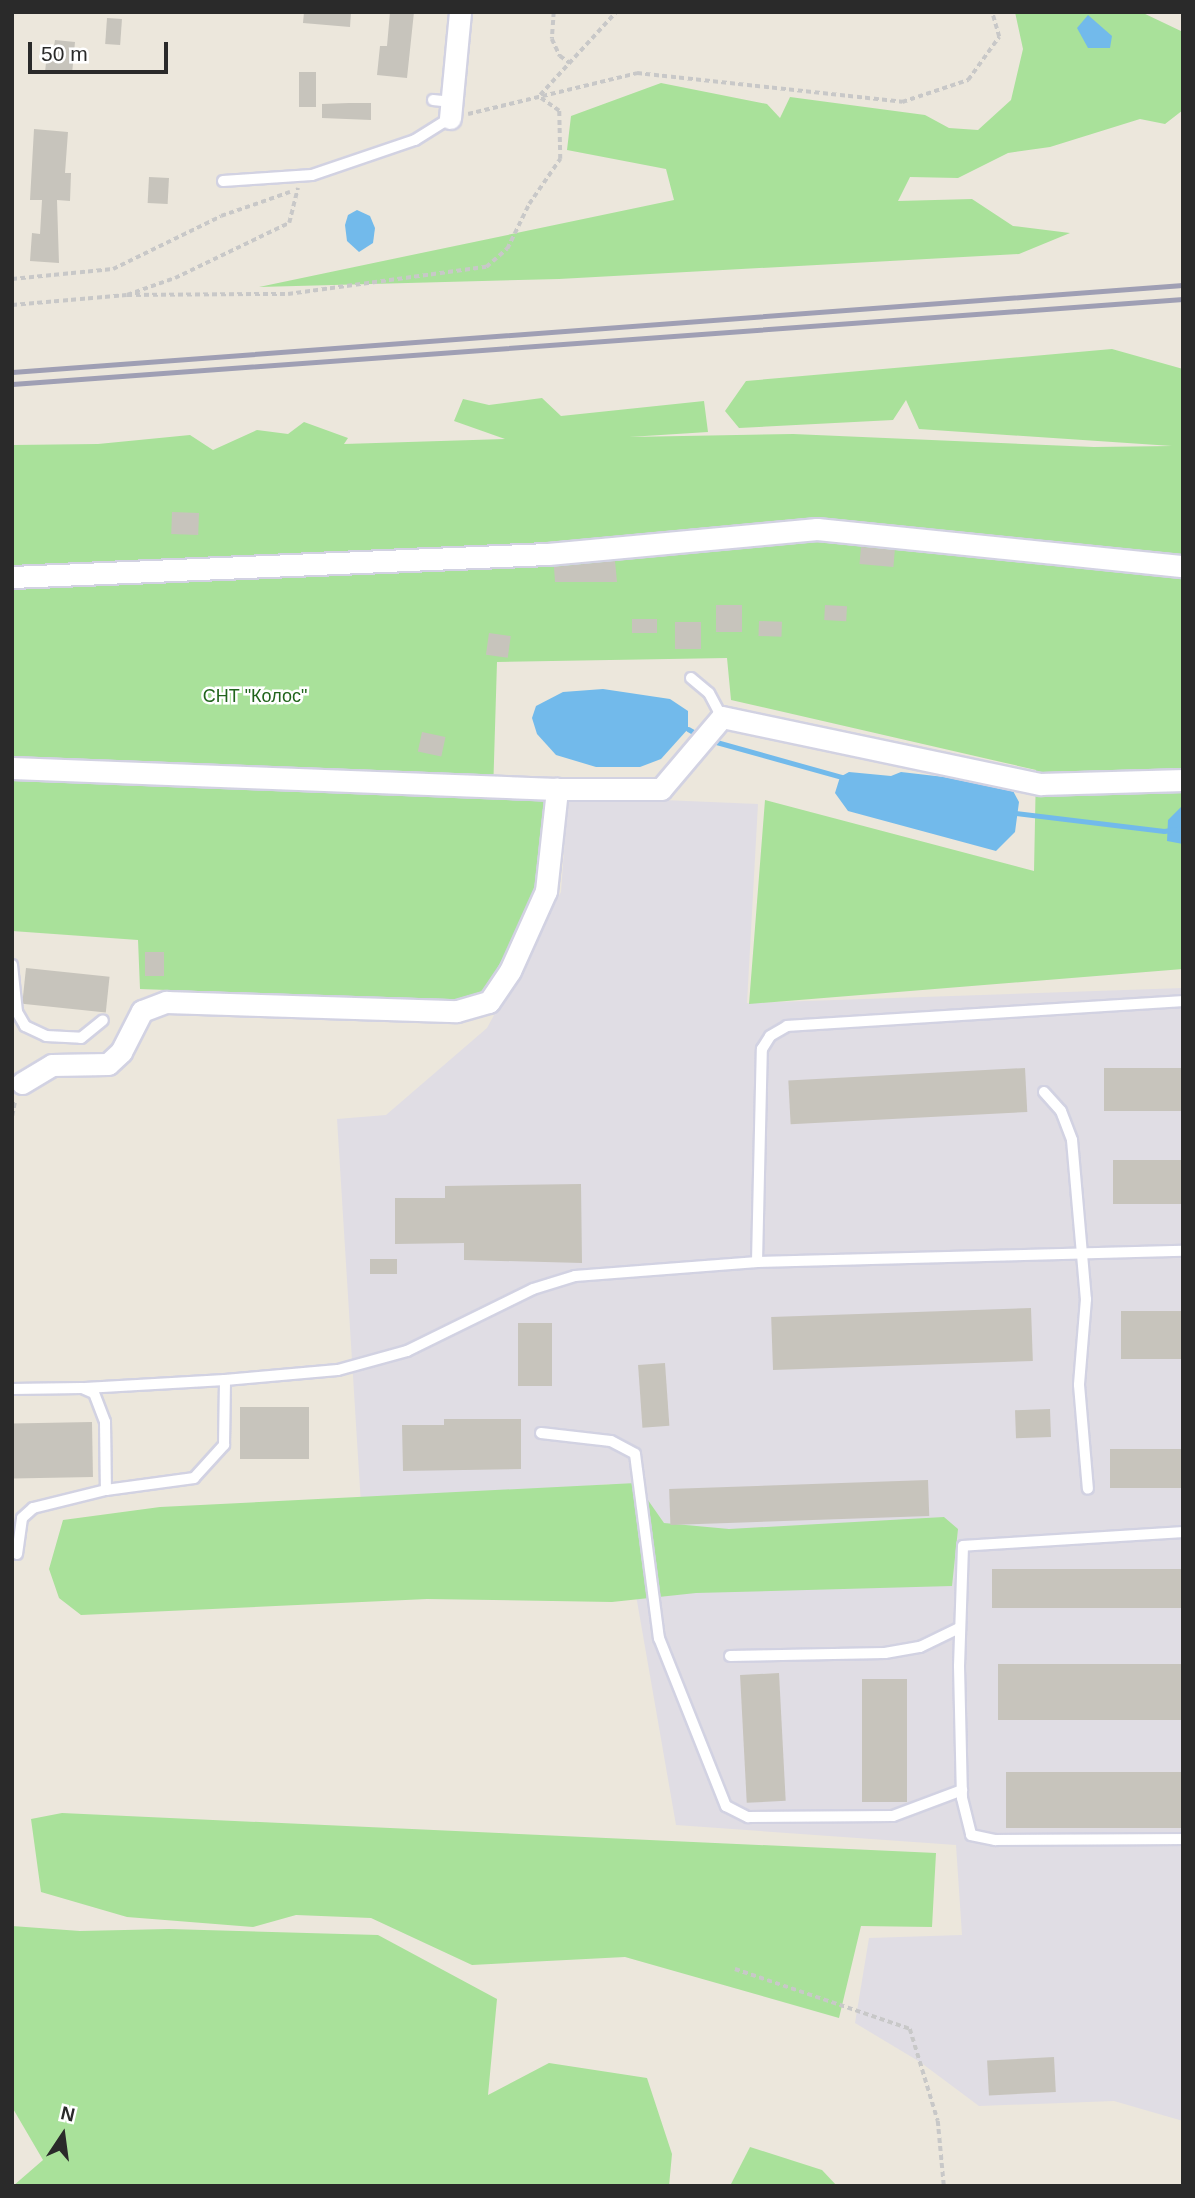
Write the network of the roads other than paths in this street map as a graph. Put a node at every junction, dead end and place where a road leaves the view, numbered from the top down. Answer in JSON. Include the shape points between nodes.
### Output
{"nodes":[{"id":1,"x":460,"y":12,"type":"edge"},
{"id":2,"x":445,"y":107,"type":"joint"},
{"id":3,"x":223,"y":181,"type":"dead end"},
{"id":4,"x":1183,"y":566,"type":"edge"},
{"id":5,"x":12,"y":577,"type":"edge"},
{"id":6,"x":691,"y":678,"type":"dead end"},
{"id":7,"x":722,"y":717,"type":"junction"},
{"id":8,"x":12,"y":768,"type":"edge"},
{"id":9,"x":1183,"y":780,"type":"edge"},
{"id":10,"x":557,"y":789,"type":"junction"},
{"id":11,"x":12,"y":965,"type":"edge"},
{"id":12,"x":1183,"y":1001,"type":"edge"},
{"id":13,"x":103,"y":1020,"type":"dead end"},
{"id":14,"x":22,"y":1083,"type":"dead end"},
{"id":15,"x":1044,"y":1092,"type":"dead end"},
{"id":16,"x":1183,"y":1251,"type":"edge"},
{"id":17,"x":1082,"y":1253,"type":"junction"},
{"id":18,"x":757,"y":1262,"type":"junction"},
{"id":19,"x":225,"y":1380,"type":"junction"},
{"id":20,"x":82,"y":1388,"type":"junction"},
{"id":21,"x":12,"y":1389,"type":"edge"},
{"id":22,"x":541,"y":1433,"type":"dead end"},
{"id":23,"x":1088,"y":1489,"type":"dead end"},
{"id":24,"x":106,"y":1490,"type":"junction"},
{"id":25,"x":1183,"y":1532,"type":"edge"},
{"id":26,"x":16,"y":1554,"type":"dead end"},
{"id":27,"x":959,"y":1628,"type":"junction"},
{"id":28,"x":730,"y":1656,"type":"dead end"},
{"id":29,"x":962,"y":1790,"type":"junction"},
{"id":30,"x":1183,"y":1839,"type":"edge"}],
"edges":[{"from":1,"to":2,"type":"street"},
{"from":2,"to":3,"type":"lane","via":[[415,141],[312,175]]},
{"from":4,"to":5,"type":"street","via":[[817,530],[548,554]]},
{"from":6,"to":7,"type":"lane","via":[[709,693]]},
{"from":7,"to":9,"type":"street","via":[[1041,784]]},
{"from":7,"to":10,"type":"street","via":[[661,789]]},
{"from":8,"to":10,"type":"street"},
{"from":10,"to":14,"type":"street","via":[[546,891],[510,971],[489,1002],[457,1011],[166,1002],[142,1011],[121,1052],[108,1064],[52,1065]]},
{"from":11,"to":13,"type":"lane","via":[[17,1012],[25,1026],[46,1035],[81,1038]]},
{"from":12,"to":18,"type":"lane","via":[[787,1026],[770,1036],[762,1049]]},
{"from":15,"to":17,"type":"lane","via":[[1061,1111],[1072,1140]]},
{"from":16,"to":17,"type":"lane"},
{"from":17,"to":18,"type":"lane"},
{"from":17,"to":23,"type":"lane","via":[[1086,1299],[1079,1385]]},
{"from":18,"to":19,"type":"lane","via":[[575,1276],[533,1289],[407,1350],[338,1370]]},
{"from":19,"to":20,"type":"lane"},
{"from":19,"to":24,"type":"lane","via":[[224,1445],[194,1478]]},
{"from":20,"to":21,"type":"lane"},
{"from":20,"to":24,"type":"lane","via":[[94,1394],[102,1406]]},
{"from":22,"to":29,"type":"lane","via":[[611,1441],[635,1454],[659,1638],[726,1806],[748,1817],[894,1816]]},
{"from":24,"to":26,"type":"lane","via":[[33,1508],[22,1518]]},
{"from":25,"to":27,"type":"lane","via":[[963,1546]]},
{"from":27,"to":28,"type":"lane","via":[[920,1647],[885,1653]]},
{"from":27,"to":29,"type":"lane"},
{"from":29,"to":30,"type":"lane","via":[[967,1829],[981,1840]]}]}
